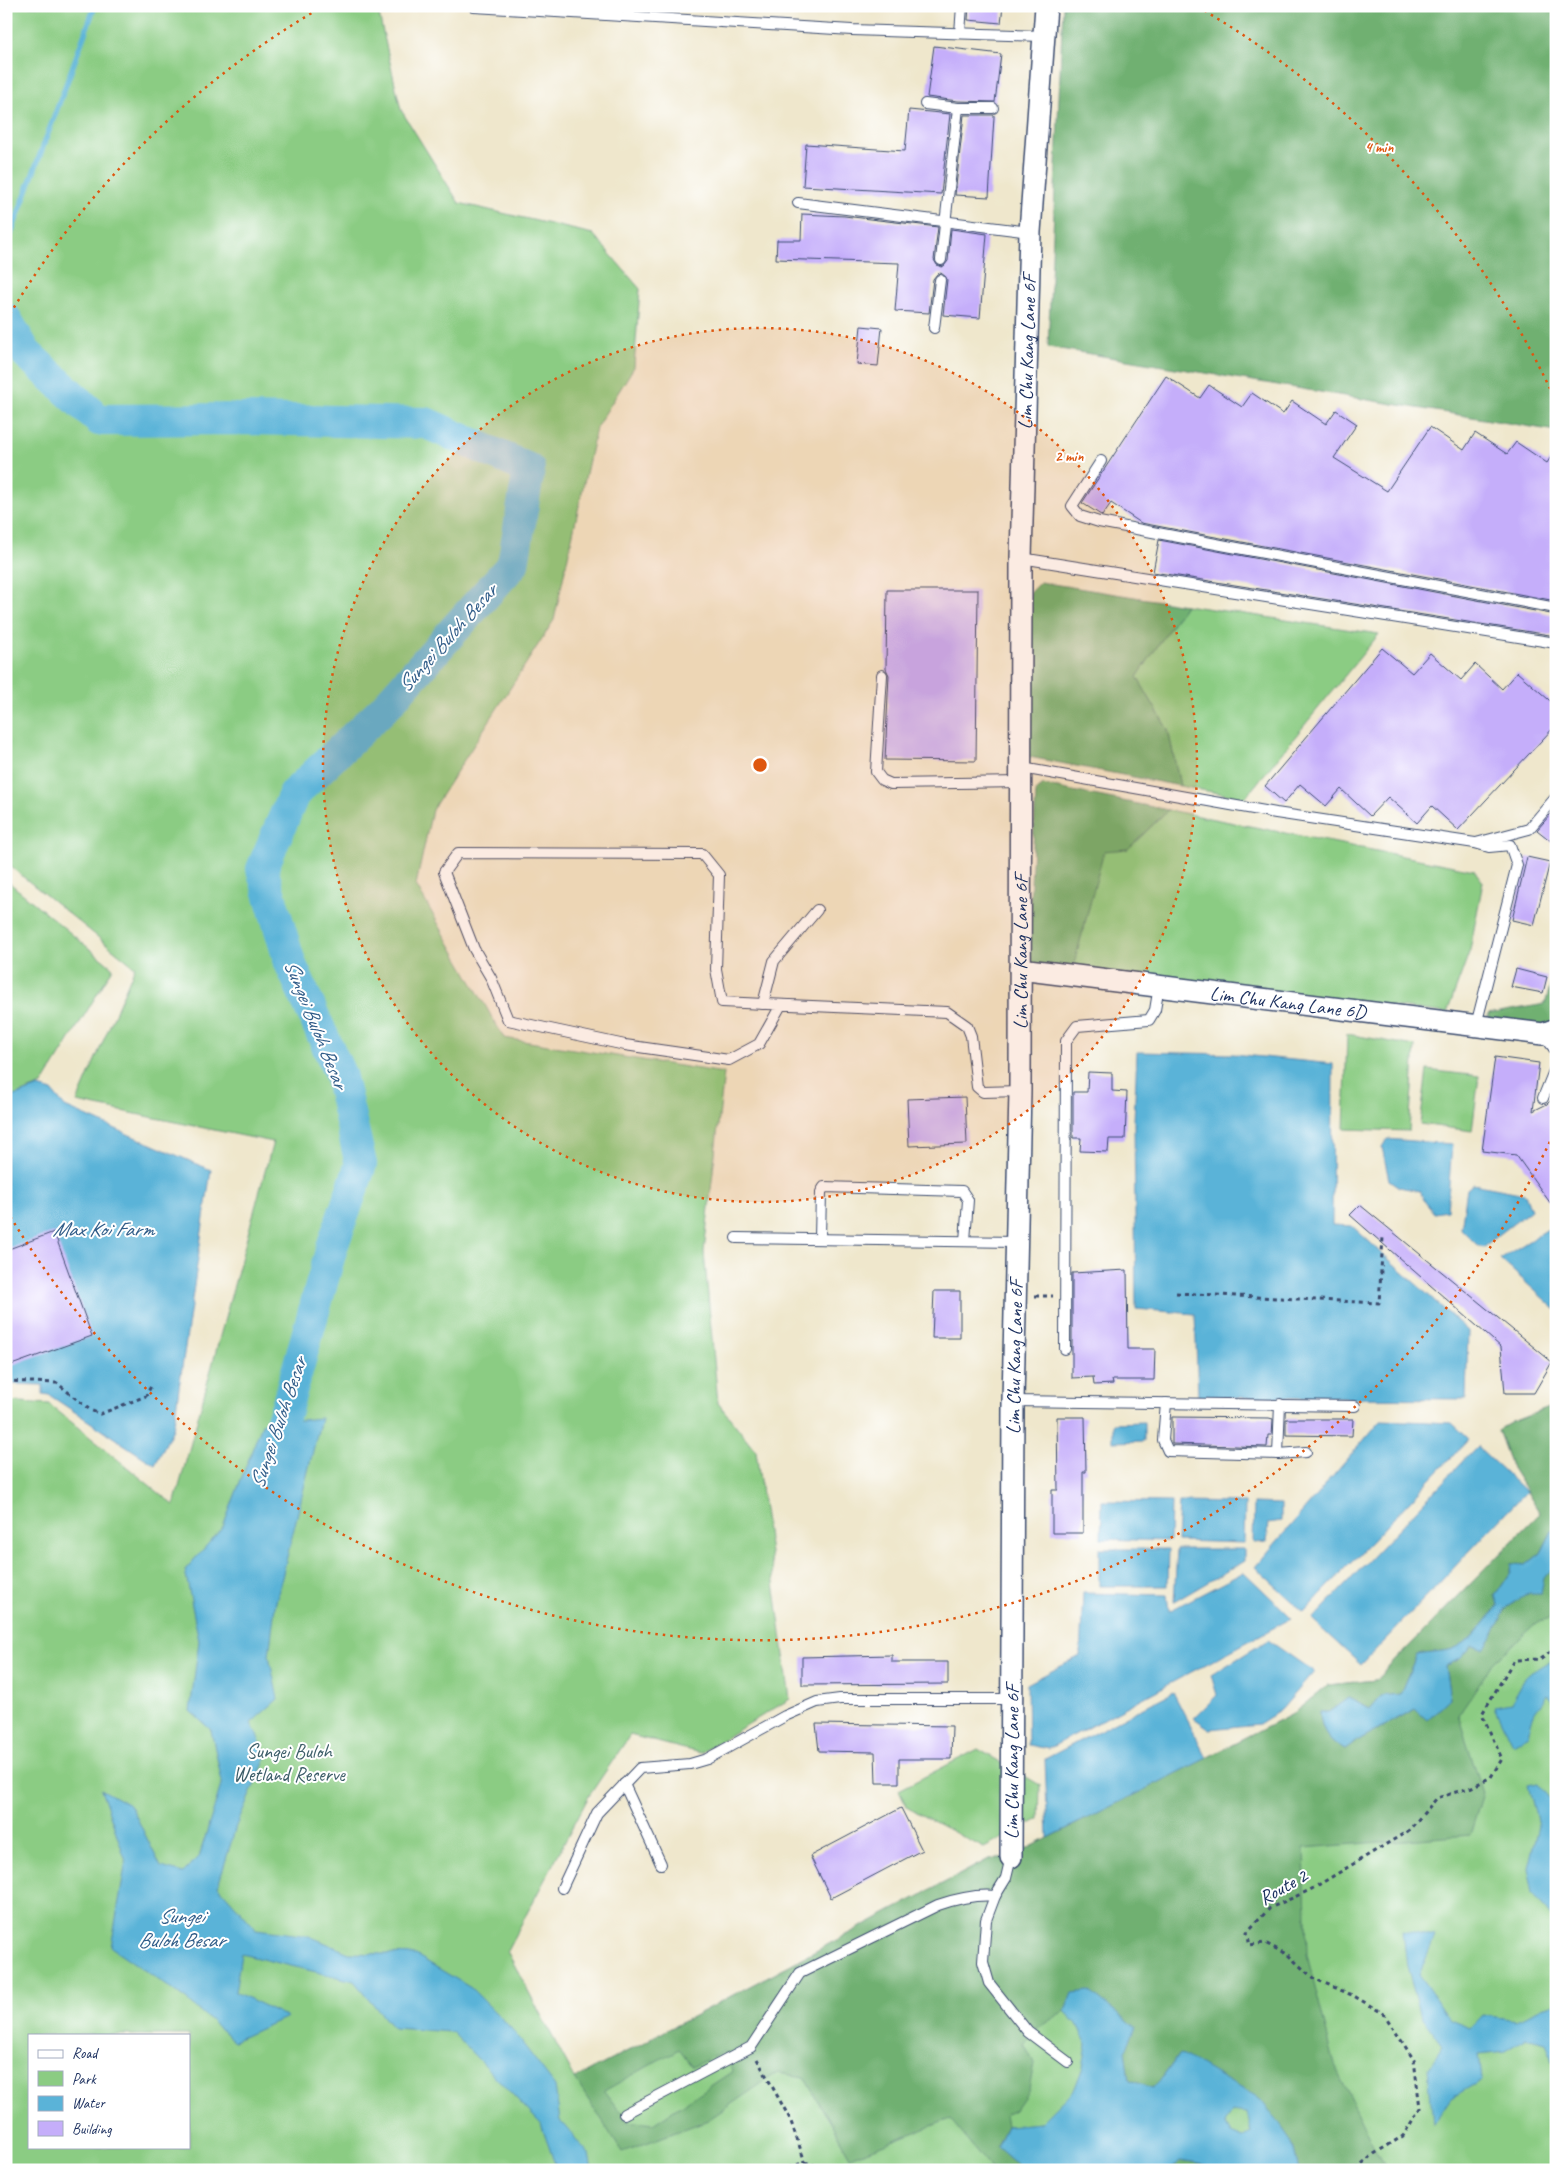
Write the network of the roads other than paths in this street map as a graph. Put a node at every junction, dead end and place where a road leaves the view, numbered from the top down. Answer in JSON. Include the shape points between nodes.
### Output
{"nodes":[{"id":1,"x":962,"y":6,"type":"edge"},
{"id":2,"x":1046,"y":6,"type":"edge"},
{"id":3,"x":474,"y":7,"type":"edge"},
{"id":4,"x":960,"y":33,"type":"junction"},
{"id":5,"x":1044,"y":36,"type":"junction"},
{"id":6,"x":925,"y":104,"type":"dead end"},
{"id":7,"x":958,"y":108,"type":"junction"},
{"id":8,"x":993,"y":108,"type":"dead end"},
{"id":9,"x":798,"y":202,"type":"dead end"},
{"id":10,"x":946,"y":221,"type":"junction"},
{"id":11,"x":1030,"y":232,"type":"junction"},
{"id":12,"x":941,"y":260,"type":"dead end"},
{"id":13,"x":940,"y":280,"type":"dead end"},
{"id":14,"x":934,"y":328,"type":"dead end"},
{"id":15,"x":1101,"y":461,"type":"dead end"},
{"id":16,"x":1022,"y":558,"type":"junction"},
{"id":17,"x":1556,"y":608,"type":"edge"},
{"id":18,"x":1556,"y":642,"type":"edge"},
{"id":19,"x":882,"y":675,"type":"dead end"},
{"id":20,"x":1022,"y":775,"type":"junction"},
{"id":21,"x":1556,"y":797,"type":"edge"},
{"id":22,"x":1475,"y":843,"type":"junction"},
{"id":23,"x":817,"y":910,"type":"dead end"},
{"id":24,"x":1020,"y":969,"type":"junction"},
{"id":25,"x":1159,"y":986,"type":"junction"},
{"id":26,"x":763,"y":1004,"type":"junction"},
{"id":27,"x":781,"y":1005,"type":"junction"},
{"id":28,"x":1476,"y":1026,"type":"junction"},
{"id":29,"x":1550,"y":1031,"type":"edge"},
{"id":30,"x":1556,"y":1050,"type":"edge"},
{"id":31,"x":1556,"y":1066,"type":"edge"},
{"id":32,"x":1020,"y":1091,"type":"junction"},
{"id":33,"x":1543,"y":1098,"type":"dead end"},
{"id":34,"x":736,"y":1238,"type":"dead end"},
{"id":35,"x":820,"y":1239,"type":"junction"},
{"id":36,"x":965,"y":1242,"type":"junction"},
{"id":37,"x":1016,"y":1242,"type":"junction"},
{"id":38,"x":1065,"y":1349,"type":"dead end"},
{"id":39,"x":1013,"y":1401,"type":"junction"},
{"id":40,"x":1166,"y":1403,"type":"junction"},
{"id":41,"x":1280,"y":1404,"type":"junction"},
{"id":42,"x":1354,"y":1406,"type":"dead end"},
{"id":43,"x":1306,"y":1452,"type":"dead end"},
{"id":44,"x":1278,"y":1454,"type":"junction"},
{"id":45,"x":1012,"y":1699,"type":"junction"},
{"id":46,"x":624,"y":1784,"type":"junction"},
{"id":47,"x":1011,"y":1857,"type":"joint"},
{"id":48,"x":662,"y":1864,"type":"dead end"},
{"id":49,"x":562,"y":1888,"type":"dead end"},
{"id":50,"x":995,"y":1896,"type":"junction"},
{"id":51,"x":1068,"y":2062,"type":"dead end"},
{"id":52,"x":624,"y":2114,"type":"dead end"}],
"edges":[{"from":1,"to":4,"type":"lane"},
{"from":2,"to":5,"type":"street","name":"Lim Chu Kang Lane 6F"},
{"from":3,"to":4,"type":"lane","via":[[852,30]]},
{"from":4,"to":5,"type":"lane"},
{"from":5,"to":11,"type":"street","name":"Lim Chu Kang Lane 6F"},
{"from":6,"to":7,"type":"lane"},
{"from":7,"to":8,"type":"lane"},
{"from":7,"to":10,"type":"lane"},
{"from":9,"to":10,"type":"lane"},
{"from":10,"to":11,"type":"lane"},
{"from":10,"to":12,"type":"lane"},
{"from":11,"to":16,"type":"street","name":"Lim Chu Kang Lane 6F"},
{"from":13,"to":14,"type":"lane"},
{"from":15,"to":17,"type":"lane","via":[[1072,506],[1080,516]]},
{"from":16,"to":18,"type":"lane"},
{"from":16,"to":20,"type":"street","name":"Lim Chu Kang Lane 6F"},
{"from":19,"to":20,"type":"lane","via":[[876,772],[882,780],[892,784]]},
{"from":20,"to":22,"type":"lane"},
{"from":20,"to":24,"type":"street","name":"Lim Chu Kang Lane 6F"},
{"from":21,"to":22,"type":"lane","via":[[1529,828]]},
{"from":22,"to":28,"type":"lane","via":[[1489,847],[1510,845],[1517,865]]},
{"from":23,"to":26,"type":"lane","via":[[774,961]]},
{"from":24,"to":25,"type":"street","name":"Lim Chu Kang Lane 6D"},
{"from":24,"to":32,"type":"street","name":"Lim Chu Kang Lane 6F"},
{"from":25,"to":28,"type":"street","name":"Lim Chu Kang Lane 6D"},
{"from":25,"to":38,"type":"lane","via":[[1149,1020],[1076,1026],[1066,1041]]},
{"from":26,"to":27,"type":"lane"},
{"from":26,"to":27,"type":"lane","via":[[722,1002],[716,970],[720,875],[702,854],[458,853],[444,872],[474,949],[491,978],[508,1020],[625,1045],[729,1060],[759,1044]]},
{"from":27,"to":32,"type":"lane","via":[[947,1012],[969,1031],[977,1087],[982,1092]]},
{"from":28,"to":29,"type":"street","name":"Lim Chu Kang Lane 6D"},
{"from":29,"to":30,"type":"lane"},
{"from":31,"to":33,"type":"lane"},
{"from":32,"to":37,"type":"street","name":"Lim Chu Kang Lane 6F"},
{"from":34,"to":35,"type":"lane"},
{"from":35,"to":36,"type":"lane"},
{"from":35,"to":36,"type":"lane","via":[[820,1192],[824,1187],[962,1191],[968,1200]]},
{"from":36,"to":37,"type":"lane"},
{"from":37,"to":39,"type":"street","name":"Lim Chu Kang Lane 6F"},
{"from":39,"to":40,"type":"lane"},
{"from":39,"to":45,"type":"street","name":"Lim Chu Kang Lane 6F"},
{"from":40,"to":41,"type":"lane"},
{"from":40,"to":44,"type":"lane","via":[[1164,1440],[1168,1451]]},
{"from":41,"to":42,"type":"lane"},
{"from":41,"to":44,"type":"lane"},
{"from":43,"to":44,"type":"lane"},
{"from":45,"to":46,"type":"lane","via":[[840,1699],[817,1702],[785,1716],[707,1760],[640,1768]]},
{"from":45,"to":47,"type":"street","name":"Lim Chu Kang Lane 6F"},
{"from":46,"to":48,"type":"lane"},
{"from":46,"to":49,"type":"lane","via":[[597,1813]]},
{"from":47,"to":50,"type":"lane","name":"Lim Chu Kang Lane 6F","via":[[1006,1878]]},
{"from":50,"to":51,"type":"lane","name":"Lim Chu Kang Lane 6F","via":[[986,1920],[983,1962],[990,1983],[1028,2032]]},
{"from":50,"to":52,"type":"lane","via":[[956,1899],[938,1905],[800,1974],[751,2047]]}]}
